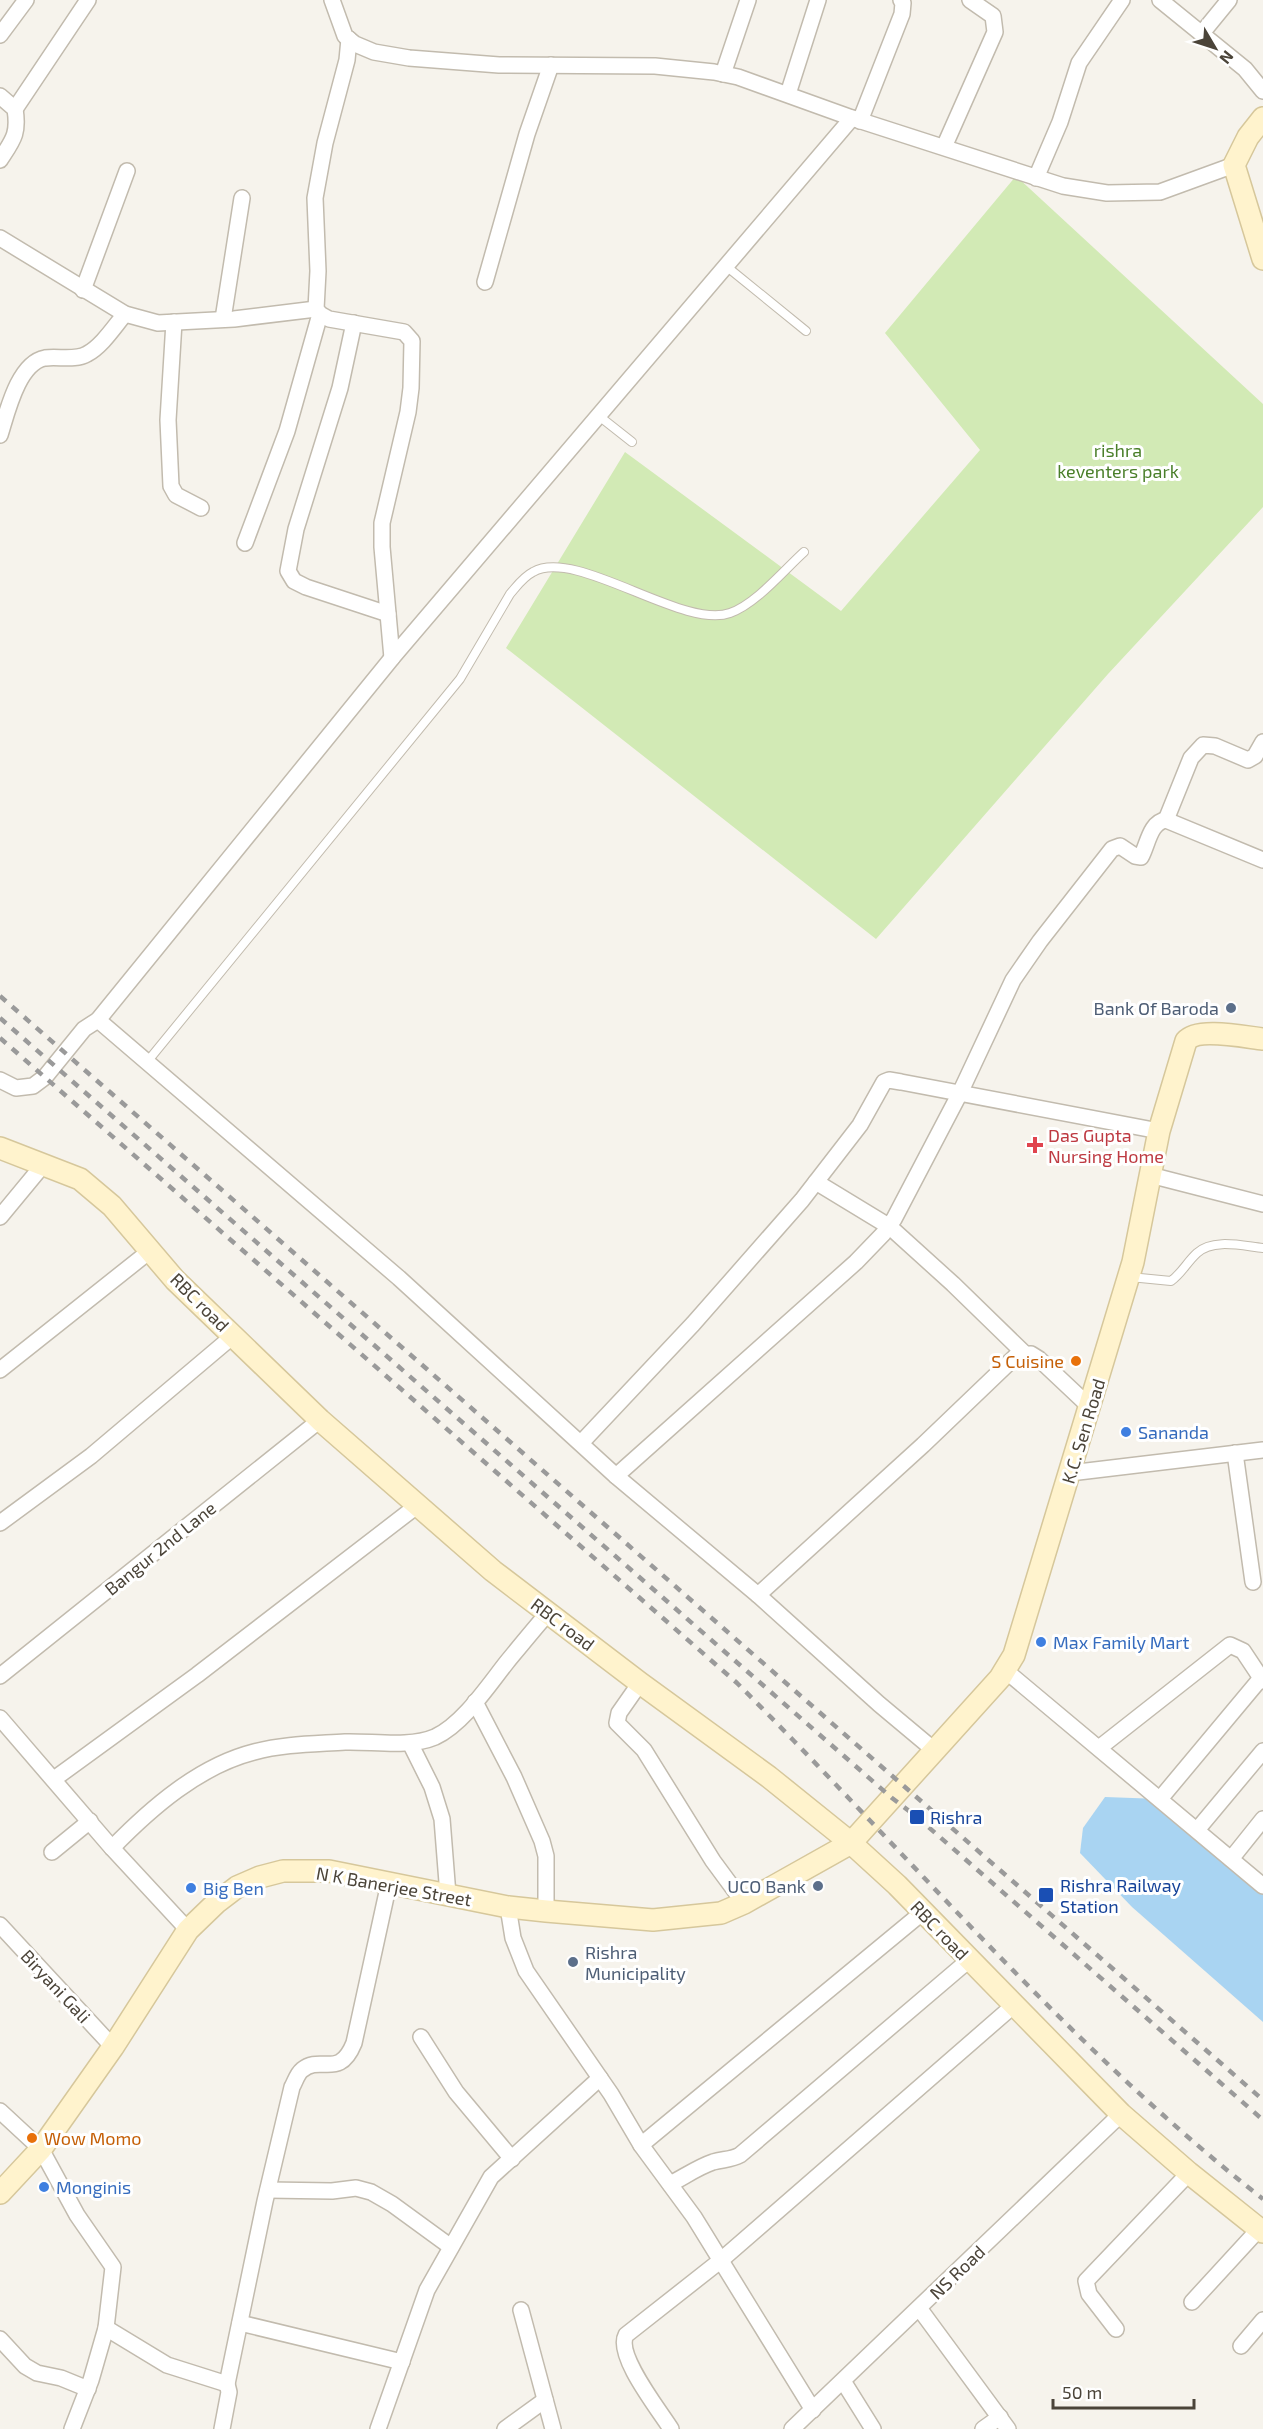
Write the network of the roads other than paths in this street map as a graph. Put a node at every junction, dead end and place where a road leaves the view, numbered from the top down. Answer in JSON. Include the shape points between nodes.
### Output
{"nodes":[{"id":1,"x":26,"y":0,"type":"edge"},
{"id":2,"x":88,"y":0,"type":"edge"},
{"id":3,"x":332,"y":0,"type":"edge"},
{"id":4,"x":748,"y":0,"type":"edge"},
{"id":5,"x":818,"y":0,"type":"edge"},
{"id":6,"x":970,"y":0,"type":"edge"},
{"id":7,"x":1122,"y":0,"type":"edge"},
{"id":8,"x":1160,"y":0,"type":"edge"},
{"id":9,"x":1229,"y":0,"type":"edge"},
{"id":10,"x":903,"y":1,"type":"edge"},
{"id":11,"x":1202,"y":33,"type":"junction"},
{"id":12,"x":0,"y":35,"type":"edge"},
{"id":13,"x":349,"y":39,"type":"junction"},
{"id":14,"x":551,"y":65,"type":"junction"},
{"id":15,"x":723,"y":74,"type":"junction"},
{"id":16,"x":1263,"y":91,"type":"edge"},
{"id":17,"x":788,"y":94,"type":"junction"},
{"id":18,"x":0,"y":96,"type":"edge"},
{"id":19,"x":15,"y":109,"type":"junction"},
{"id":20,"x":1263,"y":118,"type":"edge"},
{"id":21,"x":856,"y":120,"type":"junction"},
{"id":22,"x":944,"y":147,"type":"junction"},
{"id":23,"x":0,"y":160,"type":"edge"},
{"id":24,"x":1234,"y":165,"type":"junction"},
{"id":25,"x":127,"y":171,"type":"dead end"},
{"id":26,"x":1036,"y":178,"type":"junction"},
{"id":27,"x":242,"y":198,"type":"dead end"},
{"id":28,"x":0,"y":238,"type":"edge"},
{"id":29,"x":1263,"y":259,"type":"edge"},
{"id":30,"x":726,"y":266,"type":"junction"},
{"id":31,"x":484,"y":282,"type":"dead end"},
{"id":32,"x":82,"y":290,"type":"junction"},
{"id":33,"x":318,"y":312,"type":"junction"},
{"id":34,"x":125,"y":314,"type":"junction"},
{"id":35,"x":223,"y":319,"type":"junction"},
{"id":36,"x":174,"y":322,"type":"junction"},
{"id":37,"x":354,"y":323,"type":"junction"},
{"id":38,"x":806,"y":331,"type":"dead end"},
{"id":39,"x":599,"y":416,"type":"junction"},
{"id":40,"x":0,"y":435,"type":"edge"},
{"id":41,"x":632,"y":442,"type":"dead end"},
{"id":42,"x":201,"y":508,"type":"dead end"},
{"id":43,"x":245,"y":543,"type":"dead end"},
{"id":44,"x":804,"y":552,"type":"dead end"},
{"id":45,"x":388,"y":614,"type":"junction"},
{"id":46,"x":392,"y":658,"type":"junction"},
{"id":47,"x":1263,"y":742,"type":"edge"},
{"id":48,"x":1166,"y":820,"type":"junction"},
{"id":49,"x":1263,"y":860,"type":"edge"},
{"id":50,"x":98,"y":1020,"type":"junction"},
{"id":51,"x":1263,"y":1039,"type":"edge"},
{"id":52,"x":147,"y":1062,"type":"junction"},
{"id":53,"x":0,"y":1080,"type":"edge"},
{"id":54,"x":960,"y":1093,"type":"junction"},
{"id":55,"x":1159,"y":1131,"type":"junction"},
{"id":56,"x":0,"y":1148,"type":"edge"},
{"id":57,"x":43,"y":1165,"type":"junction"},
{"id":58,"x":1150,"y":1175,"type":"junction"},
{"id":59,"x":816,"y":1182,"type":"junction"},
{"id":60,"x":1263,"y":1204,"type":"edge"},
{"id":61,"x":0,"y":1217,"type":"edge"},
{"id":62,"x":890,"y":1227,"type":"junction"},
{"id":63,"x":1263,"y":1248,"type":"edge"},
{"id":64,"x":151,"y":1250,"type":"junction"},
{"id":65,"x":1129,"y":1277,"type":"junction"},
{"id":66,"x":233,"y":1336,"type":"junction"},
{"id":67,"x":1024,"y":1353,"type":"junction"},
{"id":68,"x":0,"y":1370,"type":"edge"},
{"id":69,"x":1091,"y":1408,"type":"junction"},
{"id":70,"x":320,"y":1420,"type":"junction"},
{"id":71,"x":581,"y":1443,"type":"junction"},
{"id":72,"x":1263,"y":1450,"type":"edge"},
{"id":73,"x":1235,"y":1453,"type":"junction"},
{"id":74,"x":1070,"y":1473,"type":"junction"},
{"id":75,"x":616,"y":1476,"type":"junction"},
{"id":76,"x":418,"y":1505,"type":"junction"},
{"id":77,"x":0,"y":1524,"type":"edge"},
{"id":78,"x":1253,"y":1582,"type":"dead end"},
{"id":79,"x":758,"y":1594,"type":"junction"},
{"id":80,"x":548,"y":1613,"type":"junction"},
{"id":81,"x":1006,"y":1671,"type":"junction"},
{"id":82,"x":0,"y":1676,"type":"edge"},
{"id":83,"x":1262,"y":1680,"type":"edge"},
{"id":84,"x":640,"y":1683,"type":"junction"},
{"id":85,"x":475,"y":1702,"type":"junction"},
{"id":86,"x":0,"y":1718,"type":"edge"},
{"id":87,"x":410,"y":1743,"type":"junction"},
{"id":88,"x":1099,"y":1748,"type":"junction"},
{"id":89,"x":934,"y":1750,"type":"junction"},
{"id":90,"x":1263,"y":1751,"type":"edge"},
{"id":91,"x":54,"y":1779,"type":"junction"},
{"id":92,"x":1160,"y":1799,"type":"junction"},
{"id":93,"x":1263,"y":1819,"type":"edge"},
{"id":94,"x":90,"y":1821,"type":"junction"},
{"id":95,"x":1197,"y":1830,"type":"junction"},
{"id":96,"x":852,"y":1842,"type":"junction"},
{"id":97,"x":112,"y":1848,"type":"junction"},
{"id":98,"x":52,"y":1852,"type":"dead end"},
{"id":99,"x":1231,"y":1859,"type":"junction"},
{"id":100,"x":389,"y":1883,"type":"junction"},
{"id":101,"x":1263,"y":1886,"type":"edge"},
{"id":102,"x":448,"y":1895,"type":"junction"},
{"id":103,"x":744,"y":1904,"type":"junction"},
{"id":104,"x":508,"y":1907,"type":"junction"},
{"id":105,"x":546,"y":1911,"type":"junction"},
{"id":106,"x":923,"y":1912,"type":"junction"},
{"id":107,"x":0,"y":1925,"type":"edge"},
{"id":108,"x":188,"y":1930,"type":"junction"},
{"id":109,"x":969,"y":1960,"type":"junction"},
{"id":110,"x":1013,"y":2006,"type":"junction"},
{"id":111,"x":421,"y":2037,"type":"dead end"},
{"id":112,"x":113,"y":2047,"type":"junction"},
{"id":113,"x":600,"y":2078,"type":"junction"},
{"id":114,"x":0,"y":2111,"type":"edge"},
{"id":115,"x":1121,"y":2114,"type":"junction"},
{"id":116,"x":641,"y":2145,"type":"junction"},
{"id":117,"x":41,"y":2148,"type":"junction"},
{"id":118,"x":512,"y":2159,"type":"junction"},
{"id":119,"x":1189,"y":2173,"type":"junction"},
{"id":120,"x":670,"y":2184,"type":"junction"},
{"id":121,"x":268,"y":2190,"type":"junction"},
{"id":122,"x":0,"y":2193,"type":"edge"},
{"id":123,"x":1261,"y":2230,"type":"edge"},
{"id":124,"x":451,"y":2247,"type":"junction"},
{"id":125,"x":720,"y":2261,"type":"junction"},
{"id":126,"x":1192,"y":2302,"type":"dead end"},
{"id":127,"x":919,"y":2308,"type":"junction"},
{"id":128,"x":521,"y":2310,"type":"dead end"},
{"id":129,"x":1263,"y":2320,"type":"edge"},
{"id":130,"x":240,"y":2323,"type":"junction"},
{"id":131,"x":106,"y":2328,"type":"junction"},
{"id":132,"x":1116,"y":2329,"type":"dead end"},
{"id":133,"x":0,"y":2339,"type":"edge"},
{"id":134,"x":1241,"y":2346,"type":"dead end"},
{"id":135,"x":402,"y":2362,"type":"junction"},
{"id":136,"x":843,"y":2381,"type":"junction"},
{"id":137,"x":227,"y":2384,"type":"junction"},
{"id":138,"x":88,"y":2389,"type":"junction"},
{"id":139,"x":545,"y":2400,"type":"junction"},
{"id":140,"x":813,"y":2410,"type":"junction"},
{"id":141,"x":1004,"y":2423,"type":"edge"},
{"id":142,"x":72,"y":2429,"type":"edge"},
{"id":143,"x":222,"y":2429,"type":"edge"},
{"id":144,"x":378,"y":2429,"type":"edge"},
{"id":145,"x":505,"y":2429,"type":"edge"},
{"id":146,"x":553,"y":2429,"type":"edge"},
{"id":147,"x":671,"y":2429,"type":"edge"},
{"id":148,"x":792,"y":2429,"type":"edge"},
{"id":149,"x":873,"y":2429,"type":"edge"},
{"id":150,"x":983,"y":2429,"type":"edge"}],
"edges":[{"from":1,"to":12,"type":"street"},
{"from":2,"to":19,"type":"street"},
{"from":3,"to":13,"type":"street"},
{"from":4,"to":15,"type":"street"},
{"from":5,"to":17,"type":"street"},
{"from":6,"to":22,"type":"street","via":[[993,16],[995,32]]},
{"from":7,"to":26,"type":"street","via":[[1079,63]]},
{"from":8,"to":11,"type":"street"},
{"from":9,"to":11,"type":"street"},
{"from":10,"to":21,"type":"street","via":[[902,14]]},
{"from":11,"to":16,"type":"street","via":[[1245,69]]},
{"from":13,"to":14,"type":"street","via":[[374,52],[409,58]]},
{"from":13,"to":33,"type":"street","via":[[315,198]]},
{"from":14,"to":15,"type":"street","via":[[663,66]]},
{"from":14,"to":31,"type":"street"},
{"from":15,"to":17,"type":"street"},
{"from":17,"to":21,"type":"street"},
{"from":18,"to":19,"type":"street"},
{"from":19,"to":23,"type":"street","via":[[16,135]]},
{"from":20,"to":24,"type":"street"},
{"from":21,"to":22,"type":"street"},
{"from":21,"to":30,"type":"street"},
{"from":22,"to":26,"type":"street"},
{"from":24,"to":26,"type":"street","via":[[1182,186],[1140,194],[1074,188]]},
{"from":24,"to":29,"type":"street"},
{"from":25,"to":32,"type":"street"},
{"from":27,"to":35,"type":"street"},
{"from":28,"to":32,"type":"street"},
{"from":30,"to":38,"type":"lane"},
{"from":30,"to":39,"type":"street"},
{"from":32,"to":34,"type":"street"},
{"from":33,"to":35,"type":"street"},
{"from":33,"to":37,"type":"street","via":[[329,319]]},
{"from":33,"to":43,"type":"street","via":[[287,431]]},
{"from":34,"to":36,"type":"street","via":[[158,323]]},
{"from":34,"to":40,"type":"street","via":[[85,356],[44,358],[32,364],[12,398]]},
{"from":35,"to":36,"type":"street"},
{"from":36,"to":42,"type":"street","via":[[168,420],[171,486],[176,495]]},
{"from":37,"to":45,"type":"street","via":[[404,332],[413,347],[408,412],[382,524]]},
{"from":37,"to":45,"type":"street","via":[[340,388],[296,529],[288,572],[294,581],[306,587]]},
{"from":39,"to":41,"type":"lane"},
{"from":39,"to":46,"type":"street"},
{"from":44,"to":52,"type":"lane","via":[[752,600],[721,614],[687,610],[575,570],[549,567],[534,571],[510,594],[460,679]]},
{"from":45,"to":46,"type":"street"},
{"from":46,"to":50,"type":"street"},
{"from":47,"to":48,"type":"street","via":[[1248,760],[1203,745],[1191,758]]},
{"from":48,"to":49,"type":"street"},
{"from":48,"to":54,"type":"street","via":[[1153,828],[1141,857],[1120,846],[1112,849],[1028,957],[999,1007]]},
{"from":50,"to":52,"type":"street"},
{"from":50,"to":53,"type":"street","via":[[84,1029],[33,1086],[16,1088]]},
{"from":51,"to":55,"type":"street","name":"K.C. Sen Road","via":[[1201,1034],[1188,1038]]},
{"from":52,"to":71,"type":"street","via":[[399,1278]]},
{"from":54,"to":55,"type":"street"},
{"from":54,"to":59,"type":"street","via":[[884,1082],[860,1125]]},
{"from":54,"to":62,"type":"street"},
{"from":55,"to":58,"type":"street","name":"K.C. Sen Road"},
{"from":56,"to":57,"type":"street","name":"RBC road"},
{"from":57,"to":61,"type":"street"},
{"from":57,"to":64,"type":"street","name":"RBC road","via":[[80,1179],[112,1206]]},
{"from":58,"to":60,"type":"street"},
{"from":58,"to":65,"type":"street","name":"K.C. Sen Road"},
{"from":59,"to":62,"type":"street"},
{"from":59,"to":71,"type":"street","via":[[693,1324]]},
{"from":62,"to":67,"type":"street"},
{"from":62,"to":75,"type":"street","via":[[856,1262]]},
{"from":63,"to":65,"type":"lane","via":[[1206,1246],[1171,1281]]},
{"from":64,"to":66,"type":"street","name":"RBC road","via":[[175,1280]]},
{"from":64,"to":68,"type":"street"},
{"from":65,"to":69,"type":"street","name":"K.C. Sen Road"},
{"from":66,"to":70,"type":"street","name":"RBC road"},
{"from":66,"to":77,"type":"street","via":[[91,1456]]},
{"from":67,"to":69,"type":"street","via":[[1039,1359]]},
{"from":67,"to":79,"type":"street","via":[[1010,1361]]},
{"from":69,"to":74,"type":"street","name":"K.C. Sen Road"},
{"from":70,"to":76,"type":"street","name":"RBC road"},
{"from":70,"to":82,"type":"street","name":"Bangur 2nd Lane"},
{"from":71,"to":75,"type":"street"},
{"from":72,"to":73,"type":"street"},
{"from":73,"to":74,"type":"street"},
{"from":73,"to":78,"type":"street"},
{"from":74,"to":81,"type":"street","name":"K.C. Sen Road"},
{"from":75,"to":79,"type":"street"},
{"from":76,"to":80,"type":"street","name":"RBC road"},
{"from":76,"to":91,"type":"street"},
{"from":79,"to":89,"type":"street"},
{"from":80,"to":84,"type":"street","name":"RBC road"},
{"from":80,"to":85,"type":"street"},
{"from":81,"to":88,"type":"street"},
{"from":81,"to":89,"type":"street","name":"K.C. Sen Road"},
{"from":83,"to":88,"type":"street","via":[[1243,1651],[1230,1645]]},
{"from":83,"to":92,"type":"street"},
{"from":84,"to":96,"type":"street","name":"RBC road"},
{"from":84,"to":103,"type":"street","via":[[619,1713],[617,1723],[644,1750]]},
{"from":85,"to":87,"type":"street","via":[[436,1736]]},
{"from":85,"to":105,"type":"street","via":[[542,1840],[546,1856]]},
{"from":86,"to":91,"type":"street"},
{"from":87,"to":97,"type":"street","via":[[345,1742],[252,1752],[199,1776],[166,1798]]},
{"from":87,"to":102,"type":"street","via":[[432,1787],[442,1819]]},
{"from":88,"to":92,"type":"street"},
{"from":89,"to":96,"type":"street","name":"K.C. Sen Road"},
{"from":90,"to":95,"type":"street"},
{"from":91,"to":94,"type":"street"},
{"from":92,"to":95,"type":"street"},
{"from":93,"to":99,"type":"street"},
{"from":94,"to":97,"type":"street"},
{"from":94,"to":98,"type":"street"},
{"from":95,"to":99,"type":"street"},
{"from":96,"to":103,"type":"street","name":"N K Banerjee Street"},
{"from":96,"to":106,"type":"street","name":"RBC road"},
{"from":97,"to":108,"type":"street"},
{"from":99,"to":101,"type":"street"},
{"from":100,"to":102,"type":"street","name":"N K Banerjee Street"},
{"from":100,"to":108,"type":"street","name":"N K Banerjee Street","via":[[329,1871],[283,1871],[237,1887]]},
{"from":100,"to":121,"type":"street","via":[[354,2043],[341,2062],[306,2068],[298,2075]]},
{"from":102,"to":104,"type":"street","name":"N K Banerjee Street"},
{"from":103,"to":105,"type":"street","name":"N K Banerjee Street","via":[[721,1912],[653,1920]]},
{"from":104,"to":105,"type":"street","name":"N K Banerjee Street"},
{"from":104,"to":113,"type":"street","via":[[513,1938],[525,1971]]},
{"from":106,"to":109,"type":"street","name":"RBC road"},
{"from":106,"to":116,"type":"street"},
{"from":107,"to":112,"type":"street","name":"Biryani Gali"},
{"from":108,"to":112,"type":"street","name":"N K Banerjee Street"},
{"from":109,"to":110,"type":"street","name":"RBC road"},
{"from":109,"to":120,"type":"street","via":[[740,2155],[710,2163]]},
{"from":110,"to":115,"type":"street","name":"RBC road"},
{"from":110,"to":125,"type":"street"},
{"from":111,"to":118,"type":"street","via":[[456,2092]]},
{"from":112,"to":117,"type":"street","name":"N K Banerjee Street"},
{"from":113,"to":116,"type":"street"},
{"from":113,"to":118,"type":"street"},
{"from":114,"to":117,"type":"street"},
{"from":115,"to":119,"type":"street","name":"RBC road"},
{"from":115,"to":127,"type":"street","name":"NS Road"},
{"from":116,"to":120,"type":"street"},
{"from":117,"to":122,"type":"street","name":"N K Banerjee Street"},
{"from":117,"to":131,"type":"street","via":[[76,2215],[113,2267]]},
{"from":118,"to":124,"type":"street","via":[[491,2177]]},
{"from":119,"to":123,"type":"street","name":"RBC road"},
{"from":119,"to":132,"type":"street","via":[[1086,2281],[1089,2294]]},
{"from":120,"to":125,"type":"street"},
{"from":121,"to":124,"type":"street","via":[[356,2188],[371,2192]]},
{"from":121,"to":130,"type":"street"},
{"from":123,"to":126,"type":"street"},
{"from":124,"to":135,"type":"street","via":[[427,2290]]},
{"from":125,"to":140,"type":"street"},
{"from":125,"to":147,"type":"street","via":[[623,2339],[630,2365]]},
{"from":127,"to":136,"type":"street","name":"NS Road"},
{"from":127,"to":141,"type":"street"},
{"from":128,"to":139,"type":"street"},
{"from":129,"to":134,"type":"street"},
{"from":130,"to":135,"type":"street"},
{"from":130,"to":137,"type":"street"},
{"from":131,"to":137,"type":"street","via":[[167,2365]]},
{"from":131,"to":138,"type":"street"},
{"from":133,"to":138,"type":"street","via":[[31,2370]]},
{"from":135,"to":144,"type":"street"},
{"from":136,"to":140,"type":"street","name":"NS Road"},
{"from":136,"to":149,"type":"street"},
{"from":137,"to":143,"type":"street"},
{"from":138,"to":142,"type":"street"},
{"from":139,"to":145,"type":"street"},
{"from":139,"to":146,"type":"street"},
{"from":140,"to":148,"type":"street","name":"NS Road"},
{"from":141,"to":150,"type":"street"}]}
